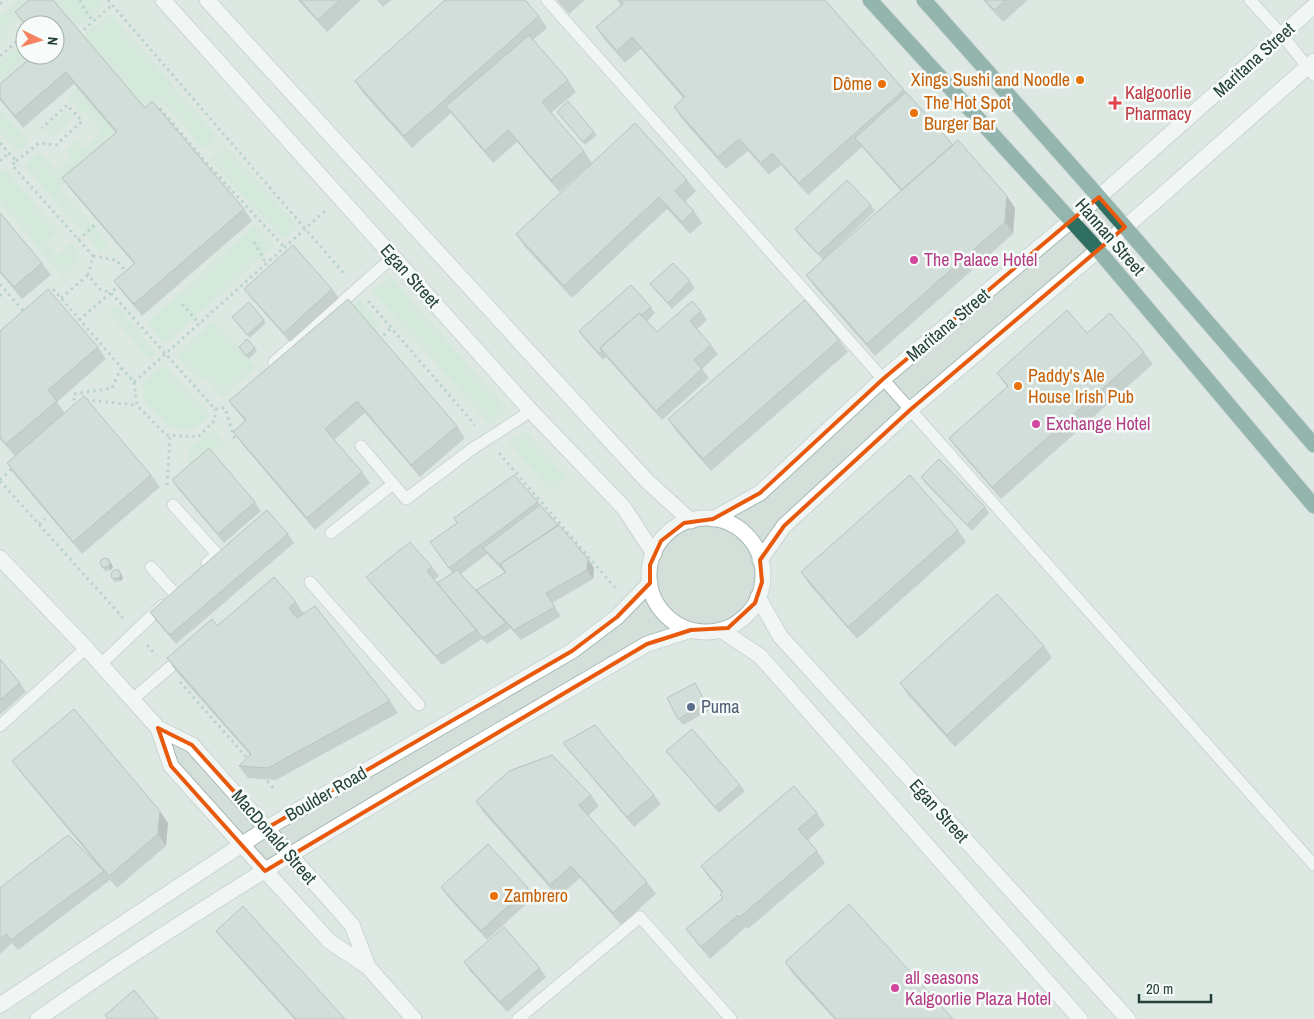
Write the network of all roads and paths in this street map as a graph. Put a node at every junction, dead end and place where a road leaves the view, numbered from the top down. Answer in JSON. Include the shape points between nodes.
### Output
{"nodes":[{"id":1,"x":4,"y":0,"type":"edge"},
{"id":2,"x":80,"y":0,"type":"edge"},
{"id":3,"x":163,"y":0,"type":"edge"},
{"id":4,"x":207,"y":0,"type":"edge"},
{"id":5,"x":547,"y":0,"type":"edge"},
{"id":6,"x":870,"y":0,"type":"edge"},
{"id":7,"x":924,"y":0,"type":"edge"},
{"id":8,"x":1250,"y":0,"type":"edge"},
{"id":9,"x":0,"y":4,"type":"edge"},
{"id":10,"x":112,"y":5,"type":"dead end"},
{"id":11,"x":1314,"y":6,"type":"edge"},
{"id":12,"x":94,"y":21,"type":"junction"},
{"id":13,"x":77,"y":35,"type":"edge"},
{"id":14,"x":1282,"y":35,"type":"junction"},
{"id":15,"x":15,"y":43,"type":"edge"},
{"id":16,"x":0,"y":56,"type":"edge"},
{"id":17,"x":1312,"y":67,"type":"edge"},
{"id":18,"x":160,"y":108,"type":"edge"},
{"id":19,"x":42,"y":128,"type":"dead end"},
{"id":20,"x":0,"y":143,"type":"edge"},
{"id":21,"x":9,"y":153,"type":"junction"},
{"id":22,"x":0,"y":161,"type":"edge"},
{"id":23,"x":16,"y":161,"type":"junction"},
{"id":24,"x":1099,"y":197,"type":"junction"},
{"id":25,"x":340,"y":198,"type":"junction"},
{"id":26,"x":1071,"y":220,"type":"junction"},
{"id":27,"x":95,"y":225,"type":"edge"},
{"id":28,"x":1125,"y":226,"type":"junction"},
{"id":29,"x":78,"y":240,"type":"junction"},
{"id":30,"x":254,"y":242,"type":"dead end"},
{"id":31,"x":285,"y":248,"type":"junction"},
{"id":32,"x":1098,"y":250,"type":"junction"},
{"id":33,"x":93,"y":256,"type":"junction"},
{"id":34,"x":393,"y":257,"type":"junction"},
{"id":35,"x":264,"y":266,"type":"junction"},
{"id":36,"x":88,"y":275,"type":"junction"},
{"id":37,"x":130,"y":276,"type":"edge"},
{"id":38,"x":123,"y":282,"type":"edge"},
{"id":39,"x":0,"y":284,"type":"edge"},
{"id":40,"x":6,"y":291,"type":"junction"},
{"id":41,"x":111,"y":293,"type":"junction"},
{"id":42,"x":0,"y":296,"type":"edge"},
{"id":43,"x":47,"y":296,"type":"edge"},
{"id":44,"x":61,"y":298,"type":"junction"},
{"id":45,"x":182,"y":304,"type":"dead end"},
{"id":46,"x":27,"y":315,"type":"edge"},
{"id":47,"x":80,"y":320,"type":"junction"},
{"id":48,"x":200,"y":324,"type":"junction"},
{"id":49,"x":391,"y":328,"type":"dead end"},
{"id":50,"x":373,"y":346,"type":"edge"},
{"id":51,"x":166,"y":354,"type":"junction"},
{"id":52,"x":274,"y":362,"type":"edge"},
{"id":53,"x":122,"y":368,"type":"junction"},
{"id":54,"x":883,"y":379,"type":"junction"},
{"id":55,"x":134,"y":382,"type":"junction"},
{"id":56,"x":137,"y":405,"type":"junction"},
{"id":57,"x":215,"y":409,"type":"junction"},
{"id":58,"x":910,"y":410,"type":"junction"},
{"id":59,"x":531,"y":411,"type":"junction"},
{"id":60,"x":170,"y":436,"type":"junction"},
{"id":61,"x":235,"y":440,"type":"edge"},
{"id":62,"x":361,"y":446,"type":"dead end"},
{"id":63,"x":1314,"y":446,"type":"edge"},
{"id":64,"x":20,"y":461,"type":"edge"},
{"id":65,"x":0,"y":480,"type":"edge"},
{"id":66,"x":167,"y":484,"type":"dead end"},
{"id":67,"x":393,"y":484,"type":"junction"},
{"id":68,"x":173,"y":505,"type":"dead end"},
{"id":69,"x":1314,"y":506,"type":"edge"},
{"id":70,"x":46,"y":519,"type":"edge"},
{"id":71,"x":713,"y":519,"type":"junction"},
{"id":72,"x":691,"y":521,"type":"junction"},
{"id":73,"x":39,"y":524,"type":"edge"},
{"id":74,"x":331,"y":533,"type":"dead end"},
{"id":75,"x":654,"y":554,"type":"junction"},
{"id":76,"x":0,"y":558,"type":"edge"},
{"id":77,"x":760,"y":560,"type":"junction"},
{"id":78,"x":151,"y":567,"type":"dead end"},
{"id":79,"x":196,"y":574,"type":"edge"},
{"id":80,"x":310,"y":582,"type":"dead end"},
{"id":81,"x":650,"y":583,"type":"junction"},
{"id":82,"x":758,"y":597,"type":"junction"},
{"id":83,"x":692,"y":630,"type":"junction"},
{"id":84,"x":721,"y":630,"type":"junction"},
{"id":85,"x":86,"y":648,"type":"junction"},
{"id":86,"x":189,"y":650,"type":"edge"},
{"id":87,"x":101,"y":664,"type":"junction"},
{"id":88,"x":132,"y":700,"type":"junction"},
{"id":89,"x":419,"y":705,"type":"dead end"},
{"id":90,"x":0,"y":726,"type":"edge"},
{"id":91,"x":158,"y":728,"type":"junction"},
{"id":92,"x":267,"y":828,"type":"junction"},
{"id":93,"x":242,"y":845,"type":"junction"},
{"id":94,"x":290,"y":854,"type":"junction"},
{"id":95,"x":1314,"y":865,"type":"edge"},
{"id":96,"x":265,"y":870,"type":"junction"},
{"id":97,"x":368,"y":967,"type":"junction"},
{"id":98,"x":0,"y":1005,"type":"edge"},
{"id":99,"x":412,"y":1018,"type":"edge"},
{"id":100,"x":38,"y":1019,"type":"edge"},
{"id":101,"x":518,"y":1019,"type":"edge"},
{"id":102,"x":731,"y":1019,"type":"edge"},
{"id":103,"x":1080,"y":1019,"type":"edge"},
{"id":104,"x":1128,"y":1019,"type":"edge"}],
"edges":[{"from":1,"to":9,"type":"path"},
{"from":2,"to":12,"type":"path"},
{"from":3,"to":25,"type":"street","name":"Egan Street"},
{"from":4,"to":72,"type":"street","name":"Egan Street","via":[[647,481]]},
{"from":5,"to":54,"type":"lane"},
{"from":6,"to":26,"type":"highway","name":"Hannan Street"},
{"from":7,"to":24,"type":"highway","name":"Hannan Street"},
{"from":8,"to":14,"type":"lane"},
{"from":10,"to":12,"type":"path"},
{"from":11,"to":14,"type":"street","name":"Maritana Street"},
{"from":12,"to":13,"type":"path"},
{"from":14,"to":17,"type":"lane"},
{"from":14,"to":24,"type":"street","name":"Maritana Street"},
{"from":15,"to":16,"type":"path"},
{"from":17,"to":28,"type":"street"},
{"from":18,"to":31,"type":"path"},
{"from":19,"to":23,"type":"path","via":[[67,105],[82,121],[56,145],[39,143]]},
{"from":20,"to":21,"type":"path"},
{"from":21,"to":22,"type":"path"},
{"from":21,"to":23,"type":"path"},
{"from":23,"to":29,"type":"path","via":[[12,165]]},
{"from":24,"to":26,"type":"street","name":"Maritana Street"},
{"from":24,"to":28,"type":"highway","name":"Hannan Street"},
{"from":25,"to":31,"type":"path"},
{"from":25,"to":34,"type":"street","name":"Egan Street"},
{"from":26,"to":32,"type":"highway","name":"Hannan Street"},
{"from":26,"to":54,"type":"street","name":"Maritana Street"},
{"from":27,"to":29,"type":"path"},
{"from":28,"to":32,"type":"street"},
{"from":28,"to":63,"type":"highway","name":"Hannan Street"},
{"from":29,"to":33,"type":"path"},
{"from":30,"to":35,"type":"path","via":[[264,259]]},
{"from":31,"to":35,"type":"path"},
{"from":32,"to":58,"type":"street"},
{"from":32,"to":69,"type":"highway","name":"Hannan Street"},
{"from":33,"to":36,"type":"path"},
{"from":33,"to":37,"type":"path","via":[[116,260]]},
{"from":34,"to":52,"type":"lane"},
{"from":34,"to":59,"type":"street","name":"Egan Street"},
{"from":35,"to":48,"type":"path"},
{"from":36,"to":41,"type":"path","via":[[100,289]]},
{"from":36,"to":44,"type":"path"},
{"from":38,"to":41,"type":"path"},
{"from":39,"to":40,"type":"path"},
{"from":40,"to":42,"type":"path"},
{"from":40,"to":46,"type":"path"},
{"from":41,"to":47,"type":"path"},
{"from":41,"to":51,"type":"path"},
{"from":43,"to":44,"type":"path","via":[[54,290]]},
{"from":44,"to":47,"type":"path"},
{"from":45,"to":48,"type":"path"},
{"from":47,"to":53,"type":"path"},
{"from":48,"to":51,"type":"path"},
{"from":49,"to":50,"type":"path"},
{"from":51,"to":55,"type":"path"},
{"from":51,"to":57,"type":"path"},
{"from":53,"to":55,"type":"path"},
{"from":53,"to":56,"type":"path","via":[[112,388],[74,394],[74,411],[85,400]]},
{"from":54,"to":58,"type":"lane"},
{"from":54,"to":71,"type":"street","name":"Maritana Street","via":[[760,493]]},
{"from":55,"to":56,"type":"path"},
{"from":56,"to":60,"type":"path","via":[[166,436]]},
{"from":57,"to":60,"type":"path","via":[[215,420],[198,436]]},
{"from":57,"to":61,"type":"path","via":[[225,408]]},
{"from":58,"to":77,"type":"street","via":[[784,526]]},
{"from":58,"to":95,"type":"lane"},
{"from":59,"to":67,"type":"lane","via":[[472,449],[406,499]]},
{"from":59,"to":75,"type":"street","name":"Egan Street","via":[[624,508]]},
{"from":60,"to":66,"type":"path"},
{"from":62,"to":67,"type":"lane"},
{"from":64,"to":65,"type":"path"},
{"from":67,"to":74,"type":"lane"},
{"from":68,"to":79,"type":"lane","via":[[217,554]]},
{"from":70,"to":73,"type":"path"},
{"from":71,"to":72,"type":"street","name":"Boulder Road"},
{"from":71,"to":77,"type":"street","name":"Boulder Road","via":[[727,523],[746,536],[755,546]]},
{"from":72,"to":75,"type":"street","name":"Boulder Road","via":[[671,530]]},
{"from":75,"to":81,"type":"street","name":"Boulder Road"},
{"from":76,"to":85,"type":"street","name":"MacDonald Street"},
{"from":77,"to":82,"type":"street","name":"Boulder Road","via":[[762,575]]},
{"from":78,"to":87,"type":"lane","via":[[178,590]]},
{"from":80,"to":89,"type":"lane"},
{"from":81,"to":83,"type":"street","name":"Boulder Road","via":[[657,604],[665,614]]},
{"from":81,"to":92,"type":"street","name":"Boulder Road","via":[[617,617],[572,651]]},
{"from":82,"to":84,"type":"street","name":"Boulder Road","via":[[741,620]]},
{"from":82,"to":104,"type":"street","name":"Egan Street","via":[[780,636]]},
{"from":83,"to":84,"type":"street","name":"Boulder Road"},
{"from":83,"to":94,"type":"street","name":"Boulder Road","via":[[647,644]]},
{"from":84,"to":103,"type":"street","name":"Egan Street","via":[[760,656]]},
{"from":85,"to":87,"type":"street","name":"MacDonald Street"},
{"from":85,"to":90,"type":"lane"},
{"from":86,"to":88,"type":"lane"},
{"from":87,"to":88,"type":"street","name":"MacDonald Street"},
{"from":88,"to":91,"type":"street","name":"MacDonald Street"},
{"from":91,"to":92,"type":"street","name":"MacDonald Street","via":[[192,744]]},
{"from":91,"to":93,"type":"street","name":"MacDonald Street","via":[[171,766]]},
{"from":92,"to":93,"type":"street","name":"Boulder Road"},
{"from":92,"to":94,"type":"street","name":"MacDonald Street"},
{"from":93,"to":96,"type":"street","name":"MacDonald Street"},
{"from":93,"to":98,"type":"street","name":"Boulder Road"},
{"from":94,"to":96,"type":"street","name":"Boulder Road"},
{"from":94,"to":97,"type":"street","name":"MacDonald Street","via":[[352,925]]},
{"from":96,"to":97,"type":"street","name":"MacDonald Street","via":[[329,941]]},
{"from":96,"to":100,"type":"street","name":"Boulder Road"},
{"from":97,"to":99,"type":"street","name":"MacDonald Street"},
{"from":101,"to":102,"type":"lane","via":[[640,917]]}]}
